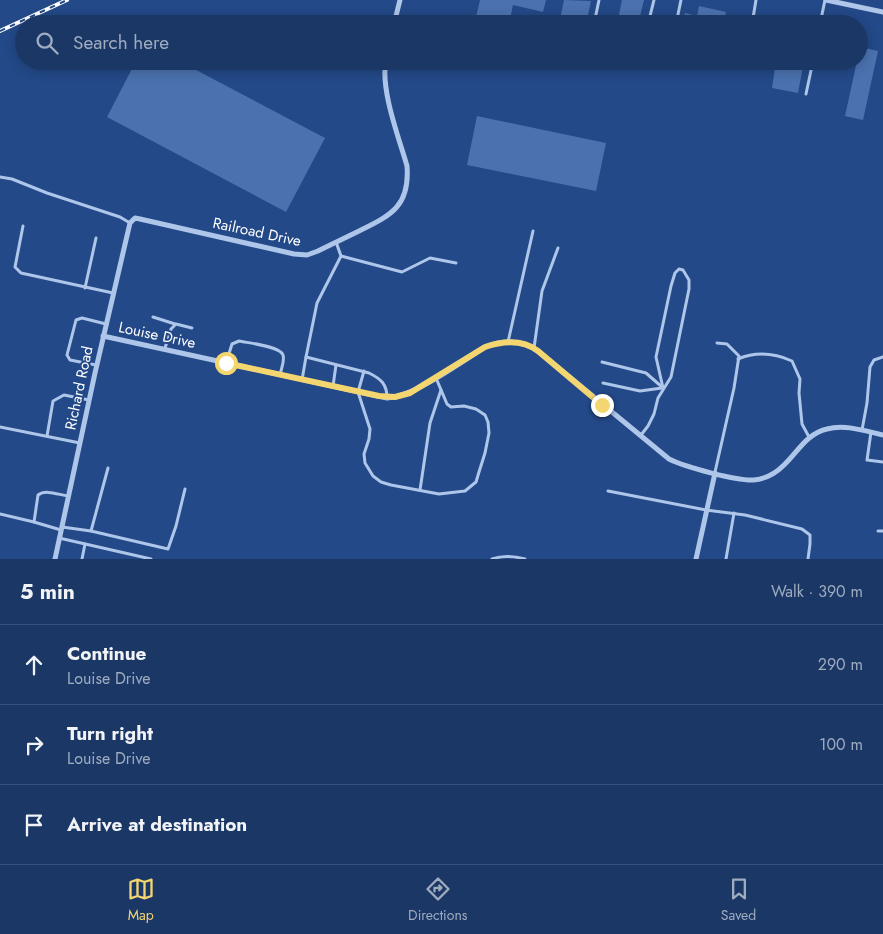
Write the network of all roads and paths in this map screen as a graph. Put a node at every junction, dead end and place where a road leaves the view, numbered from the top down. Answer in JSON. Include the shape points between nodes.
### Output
{"nodes":[{"id":1,"x":400,"y":0,"type":"edge"},
{"id":2,"x":599,"y":0,"type":"edge"},
{"id":3,"x":654,"y":0,"type":"edge"},
{"id":4,"x":680,"y":0,"type":"edge"},
{"id":5,"x":756,"y":0,"type":"edge"},
{"id":6,"x":825,"y":0,"type":"edge"},
{"id":7,"x":845,"y":2,"type":"edge"},
{"id":8,"x":883,"y":12,"type":"edge"},
{"id":9,"x":396,"y":15,"type":"edge"},
{"id":10,"x":596,"y":15,"type":"edge"},
{"id":11,"x":650,"y":15,"type":"edge"},
{"id":12,"x":678,"y":15,"type":"edge"},
{"id":13,"x":754,"y":15,"type":"edge"},
{"id":14,"x":822,"y":15,"type":"edge"},
{"id":15,"x":384,"y":70,"type":"edge"},
{"id":16,"x":811,"y":70,"type":"edge"},
{"id":17,"x":806,"y":94,"type":"dead end"},
{"id":18,"x":0,"y":177,"type":"edge"},
{"id":19,"x":130,"y":223,"type":"junction"},
{"id":20,"x":23,"y":226,"type":"dead end"},
{"id":21,"x":533,"y":231,"type":"dead end"},
{"id":22,"x":96,"y":238,"type":"dead end"},
{"id":23,"x":336,"y":242,"type":"junction"},
{"id":24,"x":558,"y":248,"type":"dead end"},
{"id":25,"x":341,"y":256,"type":"junction"},
{"id":26,"x":456,"y":263,"type":"dead end"},
{"id":27,"x":86,"y":288,"type":"junction"},
{"id":28,"x":113,"y":293,"type":"junction"},
{"id":29,"x":153,"y":317,"type":"dead end"},
{"id":30,"x":106,"y":324,"type":"junction"},
{"id":31,"x":176,"y":324,"type":"junction"},
{"id":32,"x":192,"y":328,"type":"dead end"},
{"id":33,"x":103,"y":336,"type":"junction"},
{"id":34,"x":508,"y":342,"type":"junction"},
{"id":35,"x":717,"y":343,"type":"dead end"},
{"id":36,"x":165,"y":348,"type":"junction"},
{"id":37,"x":534,"y":348,"type":"junction"},
{"id":38,"x":306,"y":357,"type":"junction"},
{"id":39,"x":883,"y":357,"type":"edge"},
{"id":40,"x":738,"y":359,"type":"junction"},
{"id":41,"x":602,"y":362,"type":"dead end"},
{"id":42,"x":226,"y":363,"type":"junction"},
{"id":43,"x":96,"y":365,"type":"junction"},
{"id":44,"x":336,"y":365,"type":"junction"},
{"id":45,"x":364,"y":372,"type":"junction"},
{"id":46,"x":280,"y":376,"type":"junction"},
{"id":47,"x":436,"y":377,"type":"junction"},
{"id":48,"x":302,"y":380,"type":"junction"},
{"id":49,"x":603,"y":383,"type":"dead end"},
{"id":50,"x":332,"y":387,"type":"junction"},
{"id":51,"x":663,"y":388,"type":"junction"},
{"id":52,"x":441,"y":390,"type":"junction"},
{"id":53,"x":358,"y":392,"type":"junction"},
{"id":54,"x":387,"y":398,"type":"junction"},
{"id":55,"x":89,"y":400,"type":"junction"},
{"id":56,"x":0,"y":427,"type":"edge"},
{"id":57,"x":862,"y":430,"type":"junction"},
{"id":58,"x":871,"y":432,"type":"junction"},
{"id":59,"x":883,"y":435,"type":"edge"},
{"id":60,"x":48,"y":436,"type":"junction"},
{"id":61,"x":640,"y":436,"type":"junction"},
{"id":62,"x":809,"y":437,"type":"junction"},
{"id":63,"x":80,"y":443,"type":"junction"},
{"id":64,"x":883,"y":462,"type":"edge"},
{"id":65,"x":108,"y":468,"type":"dead end"},
{"id":66,"x":714,"y":473,"type":"junction"},
{"id":67,"x":185,"y":489,"type":"dead end"},
{"id":68,"x":420,"y":490,"type":"junction"},
{"id":69,"x":608,"y":491,"type":"dead end"},
{"id":70,"x":68,"y":496,"type":"junction"},
{"id":71,"x":706,"y":510,"type":"junction"},
{"id":72,"x":734,"y":513,"type":"junction"},
{"id":73,"x":0,"y":514,"type":"edge"},
{"id":74,"x":34,"y":522,"type":"junction"},
{"id":75,"x":61,"y":529,"type":"junction"},
{"id":76,"x":878,"y":530,"type":"dead end"},
{"id":77,"x":91,"y":531,"type":"junction"},
{"id":78,"x":883,"y":532,"type":"edge"},
{"id":79,"x":59,"y":538,"type":"junction"},
{"id":80,"x":85,"y":544,"type":"junction"},
{"id":81,"x":498,"y":558,"type":"edge"},
{"id":82,"x":55,"y":559,"type":"edge"},
{"id":83,"x":82,"y":559,"type":"edge"},
{"id":84,"x":151,"y":559,"type":"edge"},
{"id":85,"x":492,"y":559,"type":"edge"},
{"id":86,"x":525,"y":559,"type":"edge"},
{"id":87,"x":696,"y":559,"type":"edge"},
{"id":88,"x":726,"y":559,"type":"edge"},
{"id":89,"x":808,"y":559,"type":"edge"}],
"edges":[{"from":1,"to":9,"type":"street"},
{"from":2,"to":10,"type":"lane"},
{"from":3,"to":11,"type":"lane"},
{"from":4,"to":12,"type":"lane"},
{"from":5,"to":13,"type":"lane"},
{"from":6,"to":7,"type":"street"},
{"from":6,"to":14,"type":"lane"},
{"from":7,"to":8,"type":"street"},
{"from":15,"to":23,"type":"street","name":"Railroad Drive","via":[[387,94],[407,166],[407,188],[401,202],[387,217]]},
{"from":16,"to":17,"type":"lane"},
{"from":18,"to":19,"type":"lane"},
{"from":19,"to":23,"type":"street","name":"Railroad Drive","via":[[140,218],[294,254],[307,255]]},
{"from":19,"to":28,"type":"street","name":"Richard Road"},
{"from":20,"to":27,"type":"lane","via":[[15,267],[21,273]]},
{"from":21,"to":34,"type":"lane"},
{"from":22,"to":27,"type":"lane"},
{"from":23,"to":25,"type":"lane"},
{"from":24,"to":37,"type":"lane","via":[[542,291]]},
{"from":25,"to":26,"type":"lane","via":[[402,272],[430,258]]},
{"from":25,"to":38,"type":"lane","via":[[317,303]]},
{"from":27,"to":28,"type":"lane"},
{"from":28,"to":30,"type":"street","name":"Richard Road"},
{"from":29,"to":31,"type":"lane"},
{"from":30,"to":33,"type":"street","name":"Richard Road"},
{"from":30,"to":43,"type":"lane","via":[[82,318],[76,320],[67,355],[70,360]]},
{"from":31,"to":32,"type":"lane"},
{"from":31,"to":36,"type":"lane","via":[[171,328]]},
{"from":33,"to":36,"type":"street","name":"Louise Drive"},
{"from":33,"to":43,"type":"street","name":"Richard Road"},
{"from":34,"to":37,"type":"street","name":"Louise Drive"},
{"from":34,"to":47,"type":"street","name":"Louise Drive","via":[[485,347]]},
{"from":35,"to":40,"type":"lane","via":[[727,344],[739,356]]},
{"from":36,"to":42,"type":"street","name":"Louise Drive"},
{"from":37,"to":61,"type":"street","name":"Louise Drive"},
{"from":38,"to":44,"type":"lane"},
{"from":38,"to":48,"type":"lane"},
{"from":39,"to":57,"type":"lane","via":[[874,360],[870,367]]},
{"from":40,"to":62,"type":"lane","via":[[758,353],[792,361],[800,379],[802,424]]},
{"from":40,"to":66,"type":"lane"},
{"from":41,"to":51,"type":"lane","via":[[646,373]]},
{"from":42,"to":46,"type":"street","name":"Louise Drive"},
{"from":42,"to":46,"type":"lane","via":[[234,342],[278,349],[283,354]]},
{"from":43,"to":55,"type":"street","name":"Richard Road"},
{"from":44,"to":45,"type":"lane"},
{"from":44,"to":50,"type":"lane"},
{"from":45,"to":53,"type":"lane"},
{"from":45,"to":54,"type":"lane","via":[[386,384]]},
{"from":46,"to":48,"type":"street","name":"Louise Drive"},
{"from":47,"to":52,"type":"lane"},
{"from":47,"to":54,"type":"street","name":"Louise Drive","via":[[410,393]]},
{"from":48,"to":50,"type":"street","name":"Louise Drive"},
{"from":49,"to":51,"type":"lane","via":[[640,391]]},
{"from":50,"to":53,"type":"street","name":"Louise Drive"},
{"from":51,"to":51,"type":"lane","via":[[671,377],[690,289],[689,280],[679,269],[671,286],[656,357]]},
{"from":51,"to":61,"type":"lane","via":[[651,420]]},
{"from":52,"to":68,"type":"lane","via":[[430,424]]},
{"from":52,"to":68,"type":"lane","via":[[444,400],[452,407],[464,406],[485,415],[489,433],[476,482],[465,491],[439,494]]},
{"from":53,"to":54,"type":"street","name":"Louise Drive"},
{"from":53,"to":68,"type":"lane","via":[[370,429],[365,462],[373,476],[391,485]]},
{"from":55,"to":60,"type":"lane","via":[[64,395],[53,402]]},
{"from":55,"to":63,"type":"street","name":"Richard Road"},
{"from":56,"to":60,"type":"lane"},
{"from":57,"to":58,"type":"street"},
{"from":57,"to":62,"type":"street","via":[[836,427]]},
{"from":58,"to":59,"type":"street"},
{"from":58,"to":64,"type":"lane","via":[[867,460]]},
{"from":60,"to":63,"type":"lane"},
{"from":61,"to":66,"type":"street","name":"Louise Drive","via":[[675,462]]},
{"from":62,"to":66,"type":"street","name":"Louise Drive","via":[[772,474],[753,480]]},
{"from":63,"to":70,"type":"street","name":"Richard Road"},
{"from":65,"to":77,"type":"lane"},
{"from":66,"to":71,"type":"street"},
{"from":67,"to":77,"type":"lane","via":[[168,549]]},
{"from":69,"to":71,"type":"lane"},
{"from":70,"to":74,"type":"lane","via":[[38,494]]},
{"from":70,"to":75,"type":"street","name":"Richard Road"},
{"from":71,"to":72,"type":"lane"},
{"from":71,"to":87,"type":"street"},
{"from":72,"to":88,"type":"lane"},
{"from":72,"to":89,"type":"lane","via":[[802,529],[810,535]]},
{"from":73,"to":74,"type":"lane"},
{"from":74,"to":75,"type":"lane"},
{"from":75,"to":77,"type":"lane"},
{"from":75,"to":79,"type":"street","name":"Richard Road"},
{"from":76,"to":78,"type":"lane"},
{"from":79,"to":80,"type":"lane"},
{"from":79,"to":82,"type":"street","name":"Richard Road"},
{"from":80,"to":83,"type":"lane"},
{"from":80,"to":84,"type":"lane"},
{"from":81,"to":85,"type":"lane"},
{"from":81,"to":86,"type":"lane","via":[[512,556]]}]}
